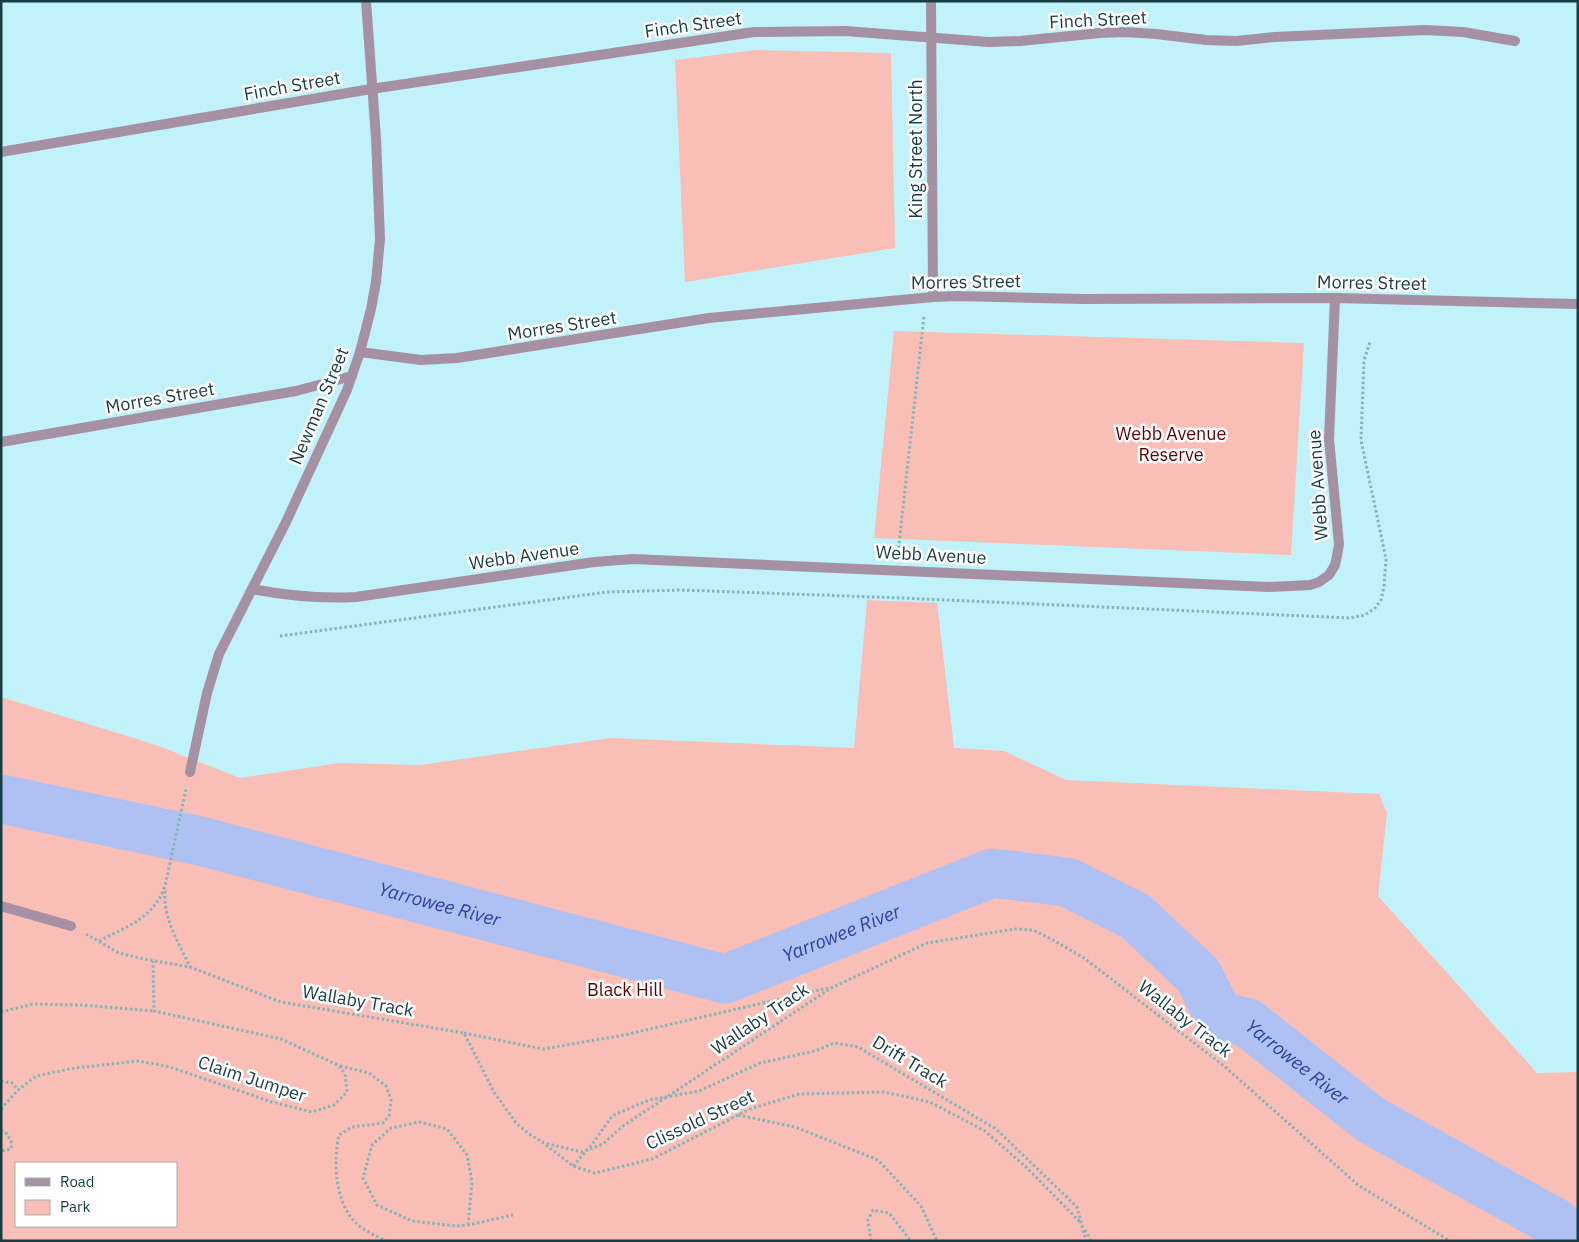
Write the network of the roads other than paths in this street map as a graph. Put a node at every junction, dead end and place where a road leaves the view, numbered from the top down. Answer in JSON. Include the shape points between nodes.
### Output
{"nodes":[{"id":1,"x":366,"y":1,"type":"edge"},
{"id":2,"x":931,"y":1,"type":"edge"},
{"id":3,"x":932,"y":37,"type":"junction"},
{"id":4,"x":1515,"y":41,"type":"dead end"},
{"id":5,"x":372,"y":89,"type":"junction"},
{"id":6,"x":1,"y":152,"type":"edge"},
{"id":7,"x":929,"y":298,"type":"junction"},
{"id":8,"x":1335,"y":298,"type":"junction"},
{"id":9,"x":1578,"y":304,"type":"edge"},
{"id":10,"x":360,"y":352,"type":"junction"},
{"id":11,"x":352,"y":376,"type":"junction"},
{"id":12,"x":1,"y":442,"type":"edge"},
{"id":13,"x":252,"y":588,"type":"junction"},
{"id":14,"x":189,"y":777,"type":"road end"},
{"id":15,"x":1,"y":906,"type":"edge"},
{"id":16,"x":71,"y":926,"type":"road end"}],
"edges":[{"from":1,"to":5,"type":"street","name":"Newman Street"},
{"from":2,"to":3,"type":"street","name":"King Street North"},
{"from":3,"to":4,"type":"street","name":"Finch Street","via":[[989,42],[1125,32],[1236,41],[1425,30],[1462,32]]},
{"from":3,"to":5,"type":"street","name":"Finch Street","via":[[845,30],[754,32]]},
{"from":3,"to":7,"type":"street","name":"King Street North"},
{"from":5,"to":6,"type":"street","name":"Finch Street"},
{"from":5,"to":10,"type":"street","name":"Newman Street","via":[[380,246],[376,282]]},
{"from":7,"to":8,"type":"street","name":"Morres Street"},
{"from":7,"to":10,"type":"street","name":"Morres Street","via":[[709,318],[458,358],[413,359]]},
{"from":8,"to":9,"type":"street","name":"Morres Street"},
{"from":8,"to":13,"type":"street","name":"Webb Avenue","via":[[1329,439],[1338,544],[1335,565],[1325,579],[1310,585],[1269,587],[633,559],[356,597],[297,597]]},
{"from":10,"to":11,"type":"street","name":"Newman Street"},
{"from":11,"to":12,"type":"street","name":"Morres Street","via":[[296,391]]},
{"from":11,"to":13,"type":"street","name":"Newman Street","via":[[286,522]]},
{"from":13,"to":14,"type":"street","name":"Newman Street","via":[[213,670]]},
{"from":15,"to":16,"type":"street"}]}
